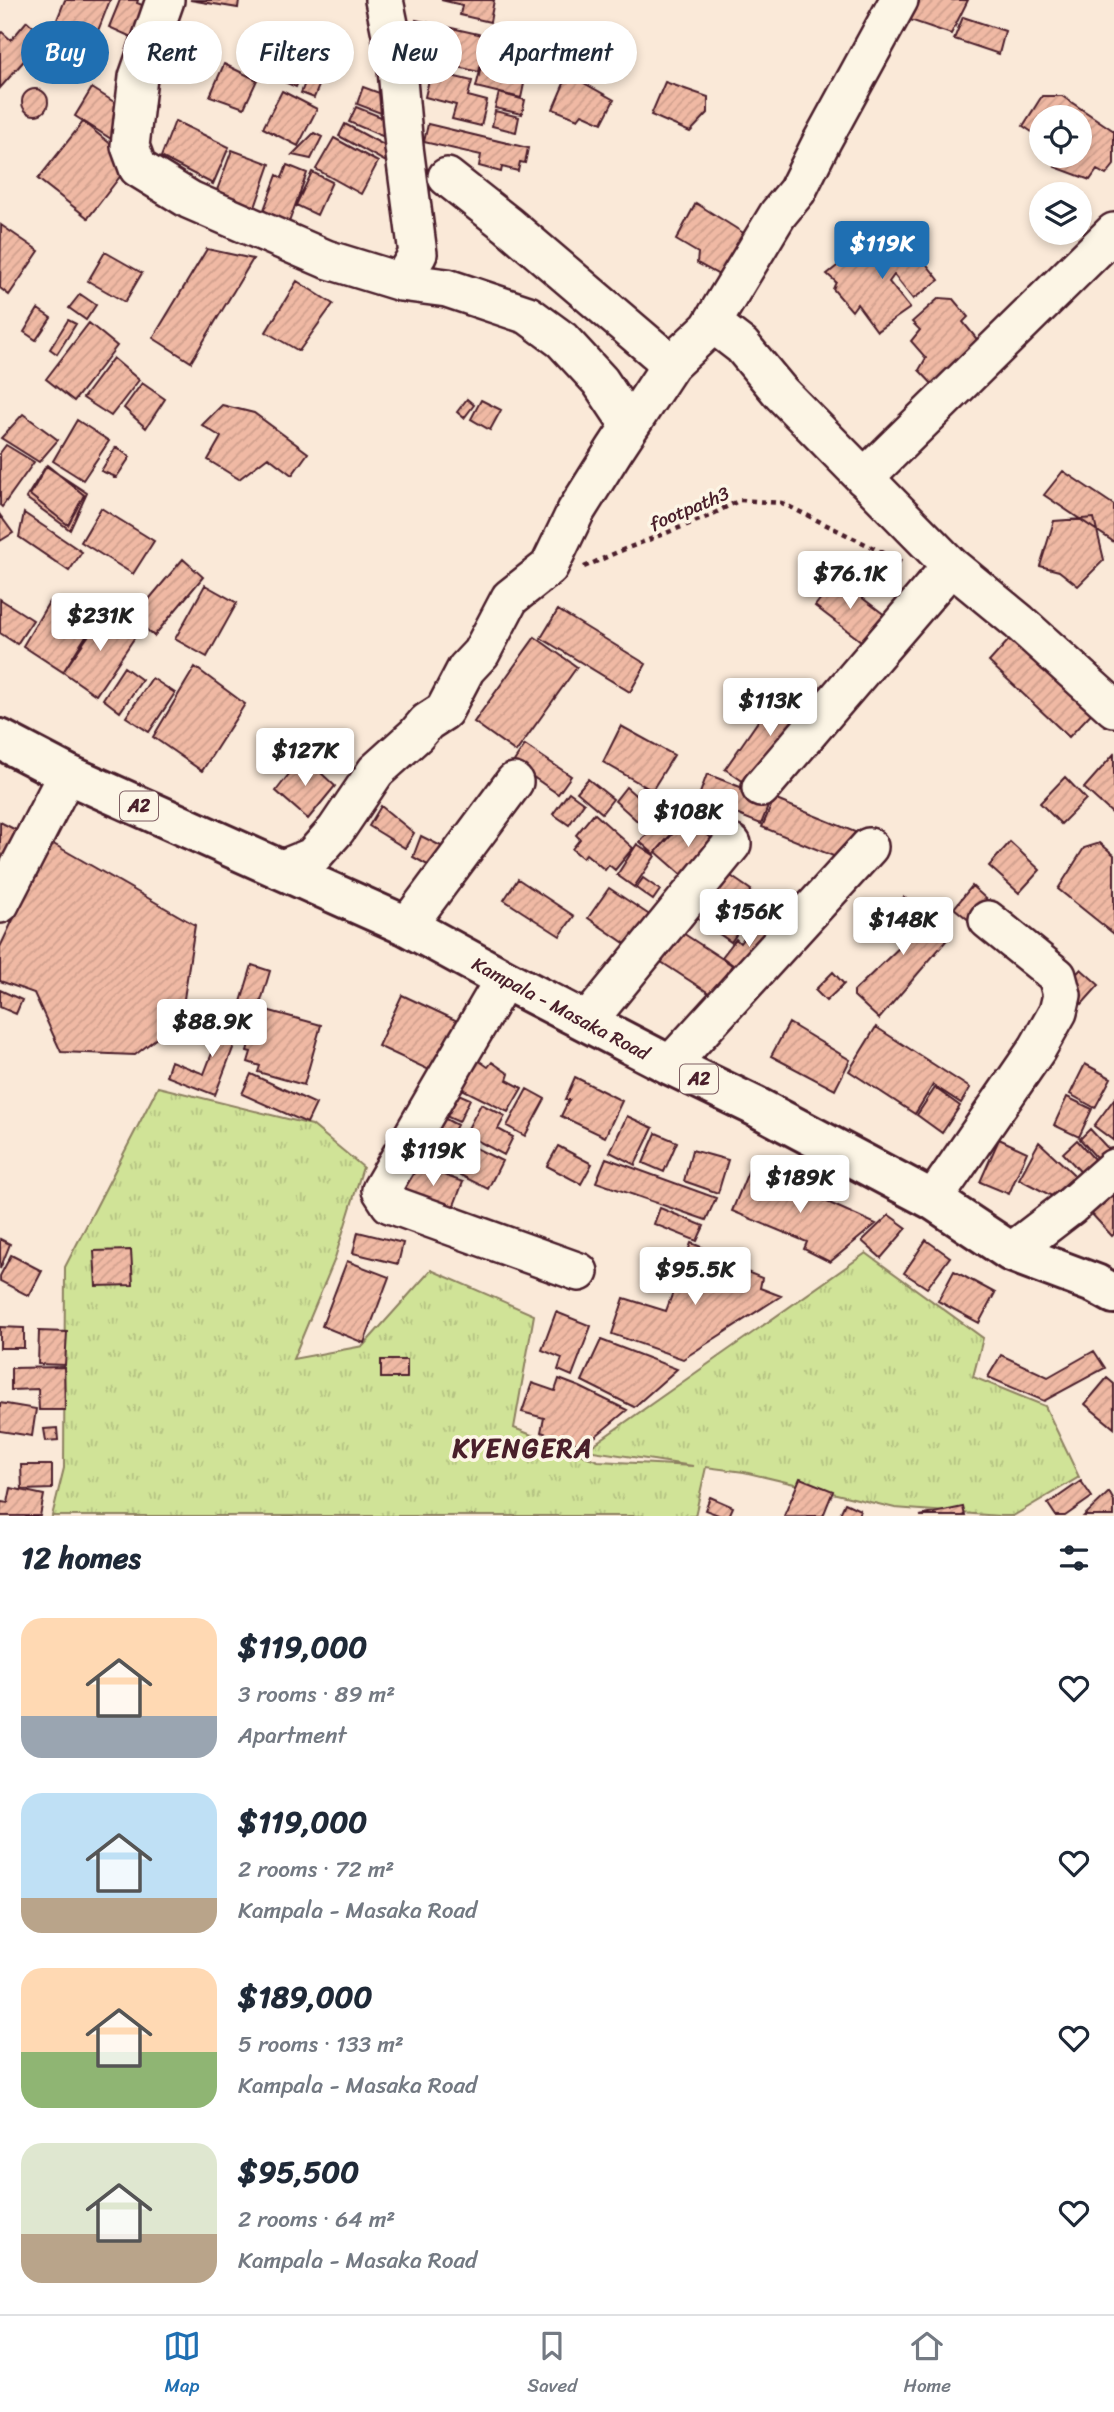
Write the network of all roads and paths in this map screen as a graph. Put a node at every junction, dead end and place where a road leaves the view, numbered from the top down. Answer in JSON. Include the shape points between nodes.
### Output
{"nodes":[{"id":1,"x":165,"y":0,"type":"edge"},
{"id":2,"x":384,"y":0,"type":"edge"},
{"id":3,"x":900,"y":0,"type":"edge"},
{"id":4,"x":447,"y":177,"type":"dead end"},
{"id":5,"x":1114,"y":232,"type":"edge"},
{"id":6,"x":401,"y":282,"type":"junction"},
{"id":7,"x":709,"y":328,"type":"junction"},
{"id":8,"x":671,"y":364,"type":"junction"},
{"id":9,"x":630,"y":426,"type":"junction"},
{"id":10,"x":864,"y":478,"type":"junction"},
{"id":11,"x":951,"y":566,"type":"junction"},
{"id":12,"x":574,"y":572,"type":"dead end"},
{"id":13,"x":1114,"y":708,"type":"edge"},
{"id":14,"x":0,"y":738,"type":"edge"},
{"id":15,"x":67,"y":774,"type":"junction"},
{"id":16,"x":514,"y":782,"type":"dead end"},
{"id":17,"x":761,"y":788,"type":"dead end"},
{"id":18,"x":732,"y":844,"type":"dead end"},
{"id":19,"x":869,"y":847,"type":"dead end"},
{"id":20,"x":280,"y":870,"type":"junction"},
{"id":21,"x":0,"y":904,"type":"edge"},
{"id":22,"x":988,"y":920,"type":"dead end"},
{"id":23,"x":407,"y":926,"type":"junction"},
{"id":24,"x":504,"y":979,"type":"junction"},
{"id":25,"x":587,"y":1022,"type":"junction"},
{"id":26,"x":670,"y":1065,"type":"junction"},
{"id":27,"x":1114,"y":1168,"type":"edge"},
{"id":28,"x":933,"y":1200,"type":"junction"},
{"id":29,"x":1011,"y":1252,"type":"junction"},
{"id":30,"x":579,"y":1272,"type":"dead end"},
{"id":31,"x":1114,"y":1294,"type":"edge"}],
"edges":[{"from":1,"to":6,"type":"street","via":[[138,77],[130,146],[138,169],[190,200],[256,229],[326,259]]},
{"from":2,"to":6,"type":"street","via":[[396,58],[418,254]]},
{"from":3,"to":7,"type":"street","via":[[797,191],[778,214]]},
{"from":4,"to":8,"type":"street"},
{"from":5,"to":10,"type":"street"},
{"from":6,"to":9,"type":"street","via":[[447,288],[528,315],[562,340],[600,381]]},
{"from":7,"to":8,"type":"street"},
{"from":7,"to":10,"type":"street","via":[[716,326],[741,346]]},
{"from":8,"to":9,"type":"street"},
{"from":9,"to":20,"type":"street","via":[[576,510],[549,567],[509,598],[444,711],[376,771],[312,857]]},
{"from":10,"to":11,"type":"street"},
{"from":11,"to":12,"type":"path","name":"footpath3","via":[[901,563],[782,503],[740,500]]},
{"from":11,"to":13,"type":"street"},
{"from":11,"to":17,"type":"street"},
{"from":14,"to":15,"type":"highway","name":"Kampala - Masaka Road","number":"A2"},
{"from":15,"to":20,"type":"highway","name":"Kampala - Masaka Road","number":"A2"},
{"from":15,"to":21,"type":"street"},
{"from":16,"to":23,"type":"street"},
{"from":18,"to":25,"type":"street"},
{"from":19,"to":26,"type":"street"},
{"from":20,"to":23,"type":"highway","name":"Kampala - Masaka Road","number":"A2"},
{"from":22,"to":28,"type":"street","via":[[1057,976],[1062,995],[1058,1012],[1037,1049]]},
{"from":23,"to":24,"type":"highway","name":"Kampala - Masaka Road","number":"A2"},
{"from":24,"to":25,"type":"highway","name":"Kampala - Masaka Road","number":"A2"},
{"from":24,"to":30,"type":"street","via":[[381,1190],[390,1204]]},
{"from":25,"to":26,"type":"highway","name":"Kampala - Masaka Road","number":"A2"},
{"from":26,"to":28,"type":"highway","name":"Kampala - Masaka Road","number":"A2"},
{"from":27,"to":29,"type":"street"},
{"from":28,"to":29,"type":"highway","name":"Kampala - Masaka Road","number":"A2"},
{"from":29,"to":31,"type":"highway","name":"Kampala - Masaka Road","number":"A2"}]}
